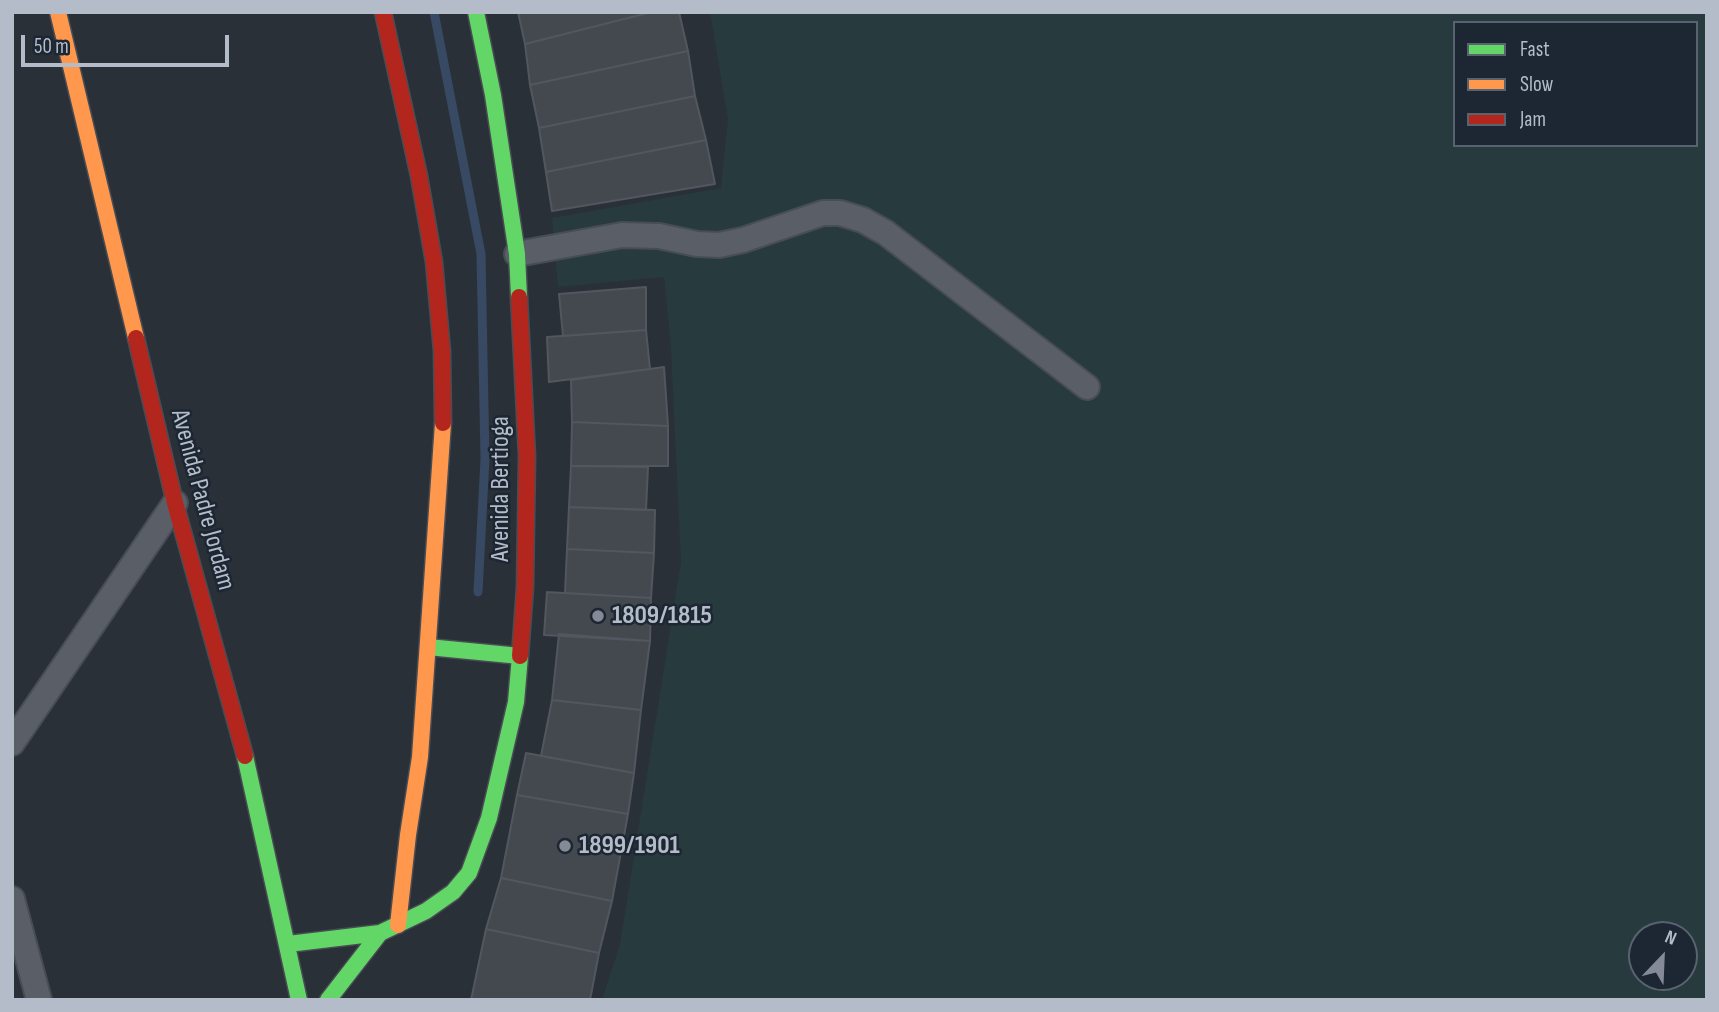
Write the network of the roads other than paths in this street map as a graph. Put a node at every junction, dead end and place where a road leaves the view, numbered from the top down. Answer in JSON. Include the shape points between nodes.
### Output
{"nodes":[{"id":1,"x":58,"y":12,"type":"edge"},
{"id":2,"x":383,"y":12,"type":"edge"},
{"id":3,"x":476,"y":12,"type":"edge"},
{"id":4,"x":517,"y":254,"type":"junction"},
{"id":5,"x":1087,"y":387,"type":"dead end"},
{"id":6,"x":175,"y":503,"type":"junction"},
{"id":7,"x":428,"y":647,"type":"junction"},
{"id":8,"x":520,"y":656,"type":"junction"},
{"id":9,"x":12,"y":743,"type":"edge"},
{"id":10,"x":12,"y":899,"type":"edge"},
{"id":11,"x":398,"y":925,"type":"junction"},
{"id":12,"x":380,"y":933,"type":"junction"},
{"id":13,"x":288,"y":944,"type":"junction"},
{"id":14,"x":39,"y":1000,"type":"edge"},
{"id":15,"x":299,"y":1000,"type":"edge"},
{"id":16,"x":328,"y":1000,"type":"edge"}],
"edges":[{"from":1,"to":6,"type":"street","name":"Avenida Padre Jordam"},
{"from":2,"to":7,"type":"street","via":[[430,237],[442,351],[443,433]]},
{"from":3,"to":4,"type":"street","name":"Avenida Bertioga"},
{"from":4,"to":5,"type":"street","via":[[622,235],[719,245],[823,213],[840,213],[886,233]]},
{"from":4,"to":8,"type":"street","name":"Avenida Bertioga","via":[[527,456],[526,587]]},
{"from":6,"to":9,"type":"street"},
{"from":6,"to":13,"type":"street","name":"Avenida Padre Jordam","via":[[242,744]]},
{"from":7,"to":8,"type":"street"},
{"from":7,"to":11,"type":"street","via":[[420,757]]},
{"from":8,"to":11,"type":"street","name":"Avenida Bertioga","via":[[516,702],[477,856],[453,892]]},
{"from":10,"to":14,"type":"street"},
{"from":11,"to":12,"type":"street","name":"Avenida Bertioga"},
{"from":12,"to":13,"type":"street","name":"Avenida Bertioga"},
{"from":12,"to":16,"type":"street"},
{"from":13,"to":15,"type":"street","name":"Avenida Padre Jordam"}]}
